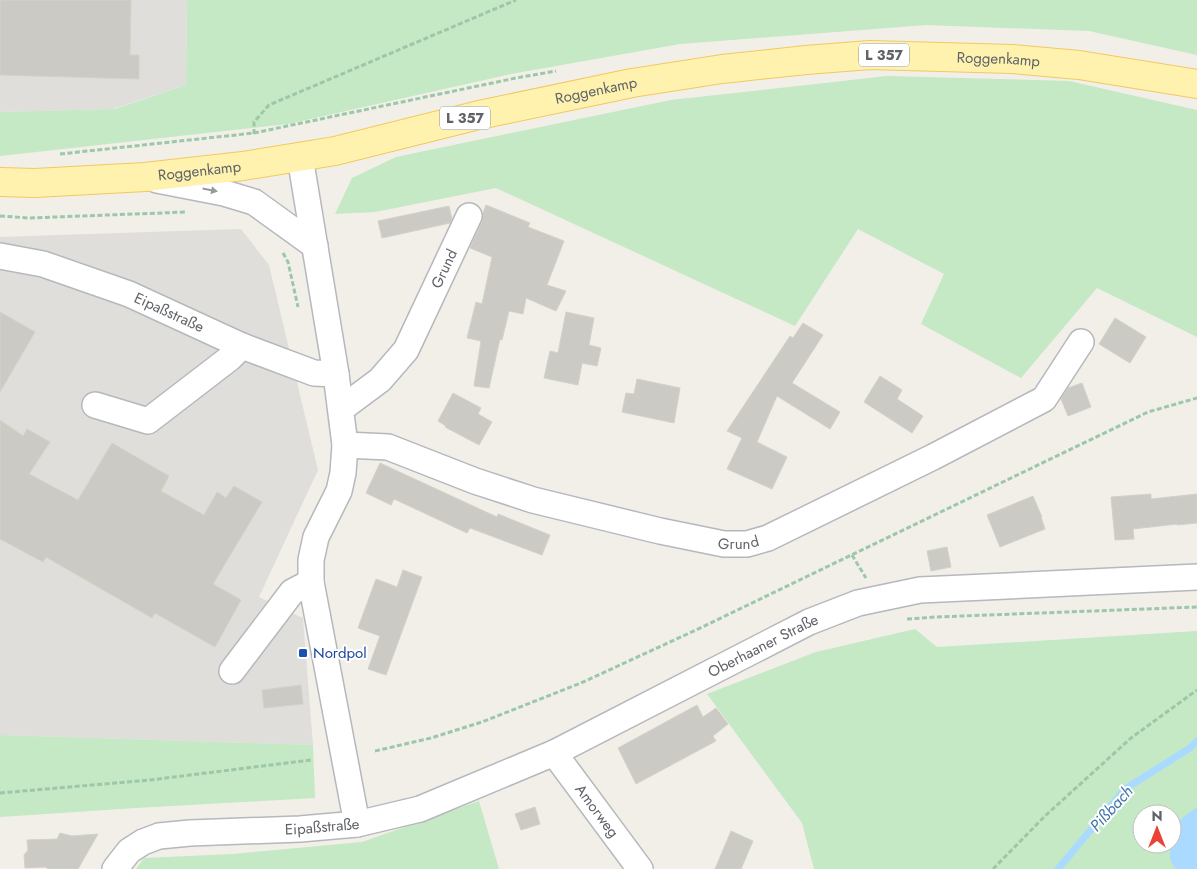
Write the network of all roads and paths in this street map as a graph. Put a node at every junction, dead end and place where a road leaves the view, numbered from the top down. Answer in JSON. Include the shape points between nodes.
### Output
{"nodes":[{"id":1,"x":516,"y":0,"type":"edge"},
{"id":2,"x":1197,"y":84,"type":"edge"},
{"id":3,"x":254,"y":134,"type":"dead end"},
{"id":4,"x":300,"y":157,"type":"junction"},
{"id":5,"x":145,"y":177,"type":"junction"},
{"id":6,"x":0,"y":182,"type":"edge"},
{"id":7,"x":195,"y":212,"type":"dead end"},
{"id":8,"x":0,"y":216,"type":"edge"},
{"id":9,"x":469,"y":216,"type":"dead end"},
{"id":10,"x":315,"y":246,"type":"junction"},
{"id":11,"x":0,"y":256,"type":"edge"},
{"id":12,"x":1081,"y":342,"type":"dead end"},
{"id":13,"x":242,"y":346,"type":"junction"},
{"id":14,"x":336,"y":374,"type":"junction"},
{"id":15,"x":1197,"y":398,"type":"edge"},
{"id":16,"x":95,"y":405,"type":"dead end"},
{"id":17,"x":341,"y":409,"type":"junction"},
{"id":18,"x":344,"y":445,"type":"junction"},
{"id":19,"x":1197,"y":577,"type":"edge"},
{"id":20,"x":311,"y":582,"type":"junction"},
{"id":21,"x":1197,"y":607,"type":"edge"},
{"id":22,"x":899,"y":620,"type":"dead end"},
{"id":23,"x":232,"y":671,"type":"dead end"},
{"id":24,"x":1197,"y":690,"type":"edge"},
{"id":25,"x":375,"y":751,"type":"dead end"},
{"id":26,"x":554,"y":753,"type":"junction"},
{"id":27,"x":310,"y":760,"type":"dead end"},
{"id":28,"x":0,"y":793,"type":"edge"},
{"id":29,"x":357,"y":824,"type":"junction"},
{"id":30,"x":115,"y":869,"type":"edge"},
{"id":31,"x":640,"y":869,"type":"edge"},
{"id":32,"x":993,"y":869,"type":"edge"}],
"edges":[{"from":1,"to":3,"type":"path","via":[[269,105],[254,122]]},
{"from":2,"to":4,"type":"main road","name":"Roggenkamp","number":"L 357","via":[[1012,58],[870,55],[815,59],[632,83]]},
{"from":4,"to":5,"type":"main road","name":"Roggenkamp","number":"L 357"},
{"from":4,"to":10,"type":"street","name":"Eipaßstraße"},
{"from":5,"to":6,"type":"main road","name":"Roggenkamp","number":"L 357","via":[[35,184]]},
{"from":5,"to":10,"type":"street","one_way":true,"via":[[254,202]]},
{"from":7,"to":8,"type":"path","via":[[29,218]]},
{"from":9,"to":17,"type":"street","name":"Grund","via":[[406,350],[380,380]]},
{"from":10,"to":14,"type":"street","name":"Eipaßstraße"},
{"from":11,"to":13,"type":"street","name":"Eipaßstraße","via":[[43,264],[129,294]]},
{"from":12,"to":18,"type":"street","name":"Grund","via":[[1044,399],[768,538],[747,544],[724,544],[551,505],[388,448]]},
{"from":13,"to":14,"type":"street","name":"Eipaßstraße","via":[[314,373]]},
{"from":13,"to":16,"type":"street","via":[[148,421]]},
{"from":14,"to":17,"type":"street","name":"Eipaßstraße"},
{"from":15,"to":25,"type":"path","via":[[1148,412],[581,683],[482,722]]},
{"from":17,"to":18,"type":"street","name":"Eipaßstraße"},
{"from":18,"to":20,"type":"street","name":"Eipaßstraße","via":[[343,473],[338,490],[316,537]]},
{"from":19,"to":26,"type":"street","name":"Oberhaaner Straße","via":[[936,589],[858,603],[808,622]]},
{"from":20,"to":23,"type":"street","via":[[292,592]]},
{"from":20,"to":29,"type":"street","name":"Eipaßstraße"},
{"from":21,"to":22,"type":"path"},
{"from":24,"to":32,"type":"path","via":[[1130,738]]},
{"from":26,"to":29,"type":"street","name":"Oberhaaner Straße","via":[[420,809]]},
{"from":26,"to":31,"type":"street","name":"Amorweg"},
{"from":27,"to":28,"type":"path","via":[[150,780]]},
{"from":29,"to":30,"type":"street","name":"Eipaßstraße","via":[[159,836],[129,851]]}]}
